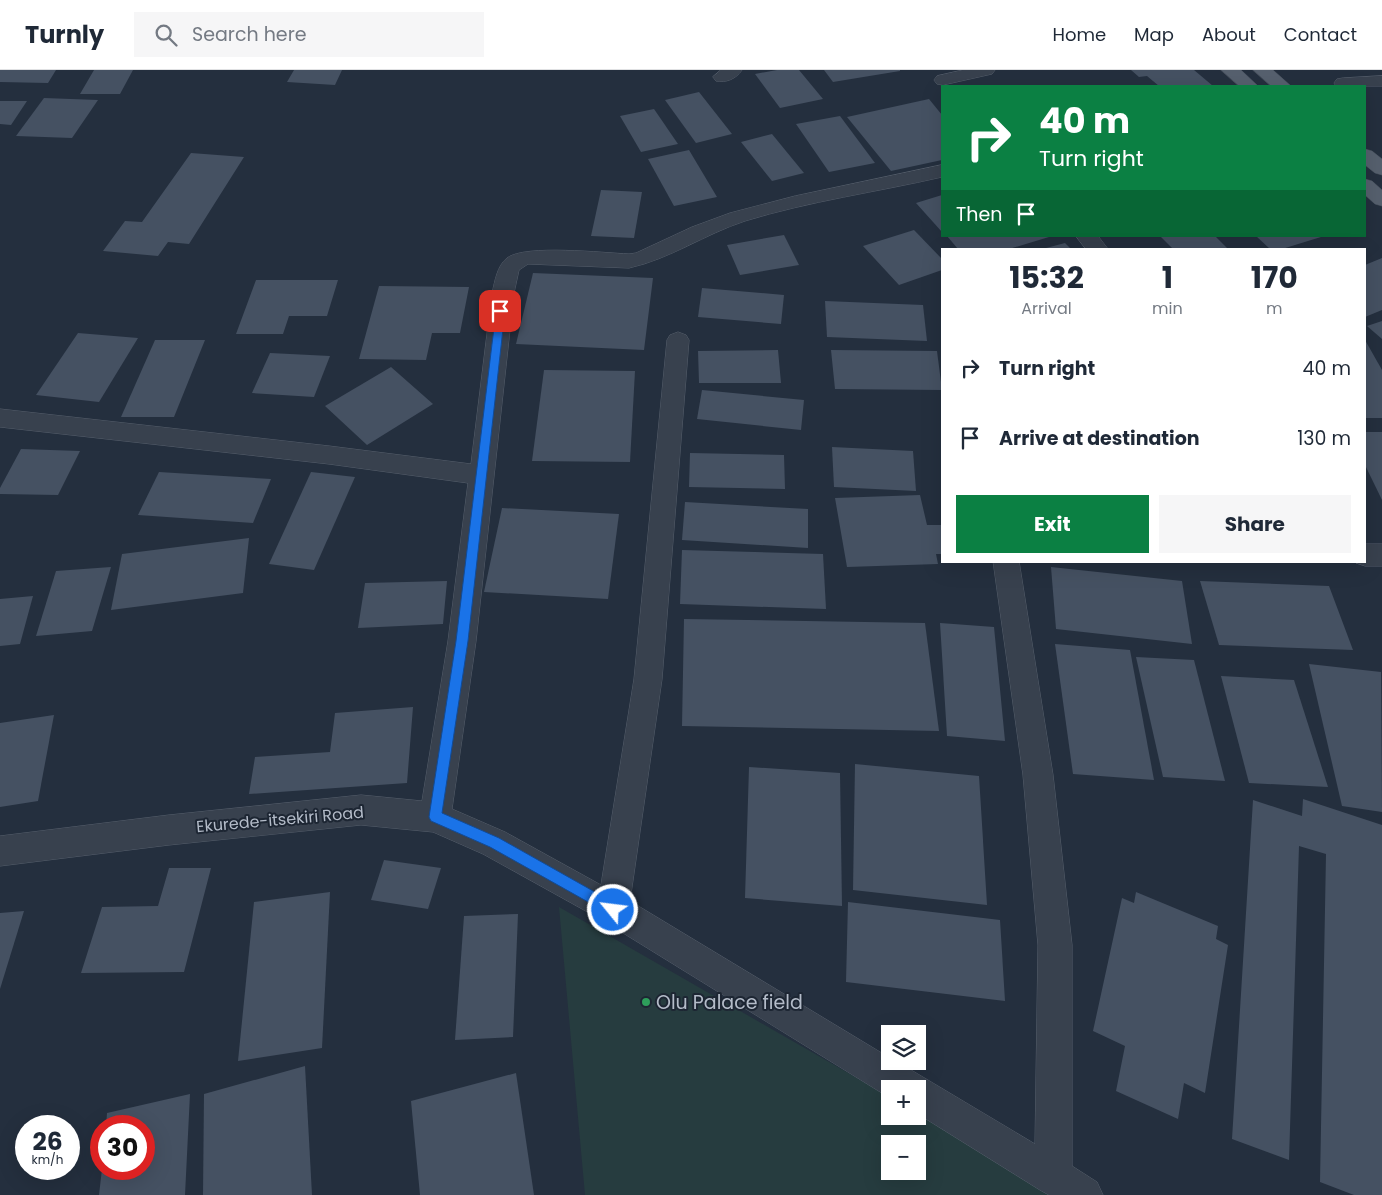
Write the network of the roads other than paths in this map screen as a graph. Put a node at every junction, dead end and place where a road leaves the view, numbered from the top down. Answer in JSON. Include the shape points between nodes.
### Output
{"nodes":[{"id":1,"x":986,"y":70,"type":"edge"},
{"id":2,"x":1230,"y":70,"type":"edge"},
{"id":3,"x":1262,"y":70,"type":"edge"},
{"id":4,"x":942,"y":79,"type":"edge"},
{"id":5,"x":1382,"y":81,"type":"edge"},
{"id":6,"x":1343,"y":83,"type":"dead end"},
{"id":7,"x":1249,"y":85,"type":"edge"},
{"id":8,"x":1281,"y":85,"type":"edge"},
{"id":9,"x":1366,"y":156,"type":"edge"},
{"id":10,"x":1382,"y":169,"type":"edge"},
{"id":11,"x":941,"y":171,"type":"edge"},
{"id":12,"x":1366,"y":186,"type":"edge"},
{"id":13,"x":1382,"y":200,"type":"edge"},
{"id":14,"x":1087,"y":237,"type":"edge"},
{"id":15,"x":1097,"y":248,"type":"edge"},
{"id":16,"x":678,"y":340,"type":"dead end"},
{"id":17,"x":0,"y":418,"type":"edge"},
{"id":18,"x":482,"y":475,"type":"junction"},
{"id":19,"x":1366,"y":555,"type":"edge"},
{"id":20,"x":1382,"y":555,"type":"edge"},
{"id":21,"x":1006,"y":563,"type":"edge"},
{"id":22,"x":436,"y":817,"type":"junction"},
{"id":23,"x":0,"y":851,"type":"edge"},
{"id":24,"x":613,"y":910,"type":"junction"},
{"id":25,"x":893,"y":1080,"type":"edge"},
{"id":26,"x":926,"y":1099,"type":"edge"},
{"id":27,"x":1053,"y":1177,"type":"junction"},
{"id":28,"x":1084,"y":1195,"type":"edge"}],
"edges":[{"from":1,"to":4,"type":"street"},
{"from":2,"to":7,"type":"main road"},
{"from":3,"to":8,"type":"main road"},
{"from":5,"to":6,"type":"street"},
{"from":9,"to":10,"type":"main road"},
{"from":11,"to":18,"type":"street","via":[[773,208],[708,227],[642,259],[519,258],[508,269],[503,293]]},
{"from":12,"to":13,"type":"main road"},
{"from":14,"to":15,"type":"street"},
{"from":16,"to":24,"type":"street","via":[[648,679]]},
{"from":17,"to":18,"type":"street"},
{"from":18,"to":22,"type":"street"},
{"from":19,"to":20,"type":"street"},
{"from":21,"to":27,"type":"street","via":[[1038,775],[1055,945]]},
{"from":22,"to":23,"type":"street","name":"Ekurede-itsekiri Road","via":[[361,810]]},
{"from":22,"to":24,"type":"street","name":"Ekurede-itsekiri Road","via":[[494,843]]},
{"from":24,"to":25,"type":"street","name":"Ekurede-itsekiri Road"},
{"from":26,"to":27,"type":"street"},
{"from":27,"to":28,"type":"street"}]}
